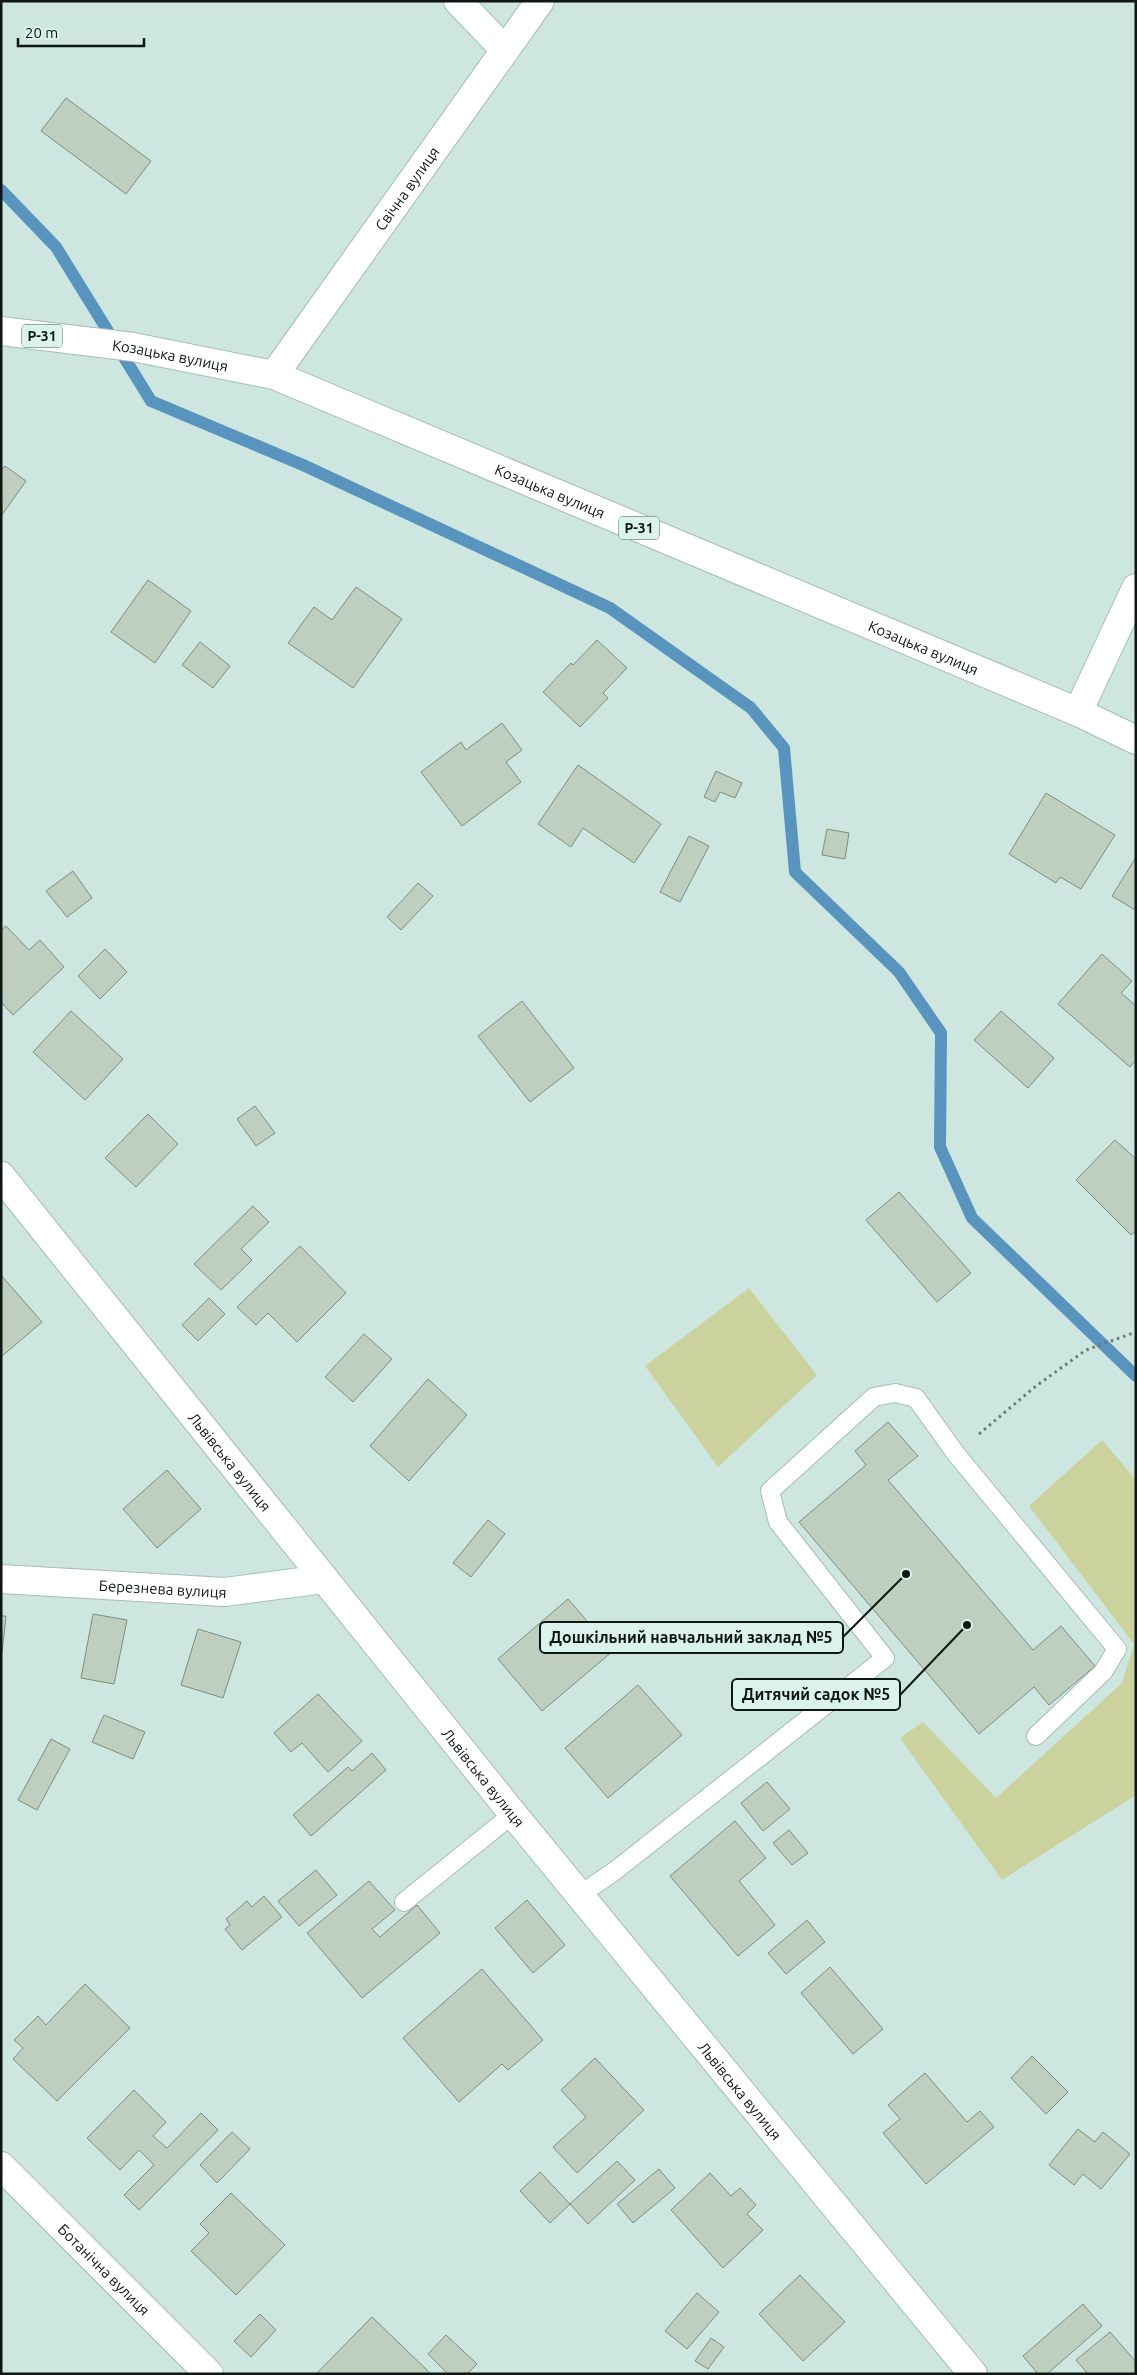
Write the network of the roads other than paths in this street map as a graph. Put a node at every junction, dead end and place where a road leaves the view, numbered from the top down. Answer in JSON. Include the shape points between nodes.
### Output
{"nodes":[{"id":1,"x":458,"y":1,"type":"edge"},
{"id":2,"x":540,"y":1,"type":"edge"},
{"id":3,"x":505,"y":50,"type":"junction"},
{"id":4,"x":1,"y":331,"type":"edge"},
{"id":5,"x":274,"y":375,"type":"junction"},
{"id":6,"x":1136,"y":588,"type":"edge"},
{"id":7,"x":1078,"y":712,"type":"junction"},
{"id":8,"x":1136,"y":740,"type":"edge"},
{"id":9,"x":1,"y":1176,"type":"edge"},
{"id":10,"x":1,"y":1579,"type":"edge"},
{"id":11,"x":324,"y":1579,"type":"junction"},
{"id":12,"x":1036,"y":1736,"type":"dead end"},
{"id":13,"x":513,"y":1814,"type":"junction"},
{"id":14,"x":580,"y":1895,"type":"junction"},
{"id":15,"x":404,"y":1902,"type":"dead end"},
{"id":16,"x":1,"y":2166,"type":"edge"},
{"id":17,"x":208,"y":2374,"type":"edge"},
{"id":18,"x":973,"y":2374,"type":"edge"}],
"edges":[{"from":1,"to":3,"type":"street"},
{"from":2,"to":3,"type":"street","name":"Свічна вулиця"},
{"from":3,"to":5,"type":"street","name":"Свічна вулиця"},
{"from":4,"to":5,"type":"street","name":"Козацька вулиця","number":"Р-31","via":[[132,347]]},
{"from":5,"to":7,"type":"street","name":"Козацька вулиця","number":"Р-31"},
{"from":6,"to":7,"type":"street"},
{"from":7,"to":8,"type":"street","name":"Козацька вулиця","number":"Р-31"},
{"from":9,"to":11,"type":"street","name":"Львівська вулиця"},
{"from":10,"to":11,"type":"street","name":"Березнева вулиця","via":[[224,1592]]},
{"from":11,"to":13,"type":"street","name":"Львівська вулиця"},
{"from":12,"to":14,"type":"lane","via":[[1103,1672],[1117,1649],[956,1454],[916,1398],[895,1393],[874,1397],[770,1491],[778,1522],[885,1658]]},
{"from":13,"to":14,"type":"street","name":"Львівська вулиця"},
{"from":13,"to":15,"type":"lane"},
{"from":14,"to":18,"type":"street","name":"Львівська вулиця"},
{"from":16,"to":17,"type":"street","name":"Ботанічна вулиця"}]}
